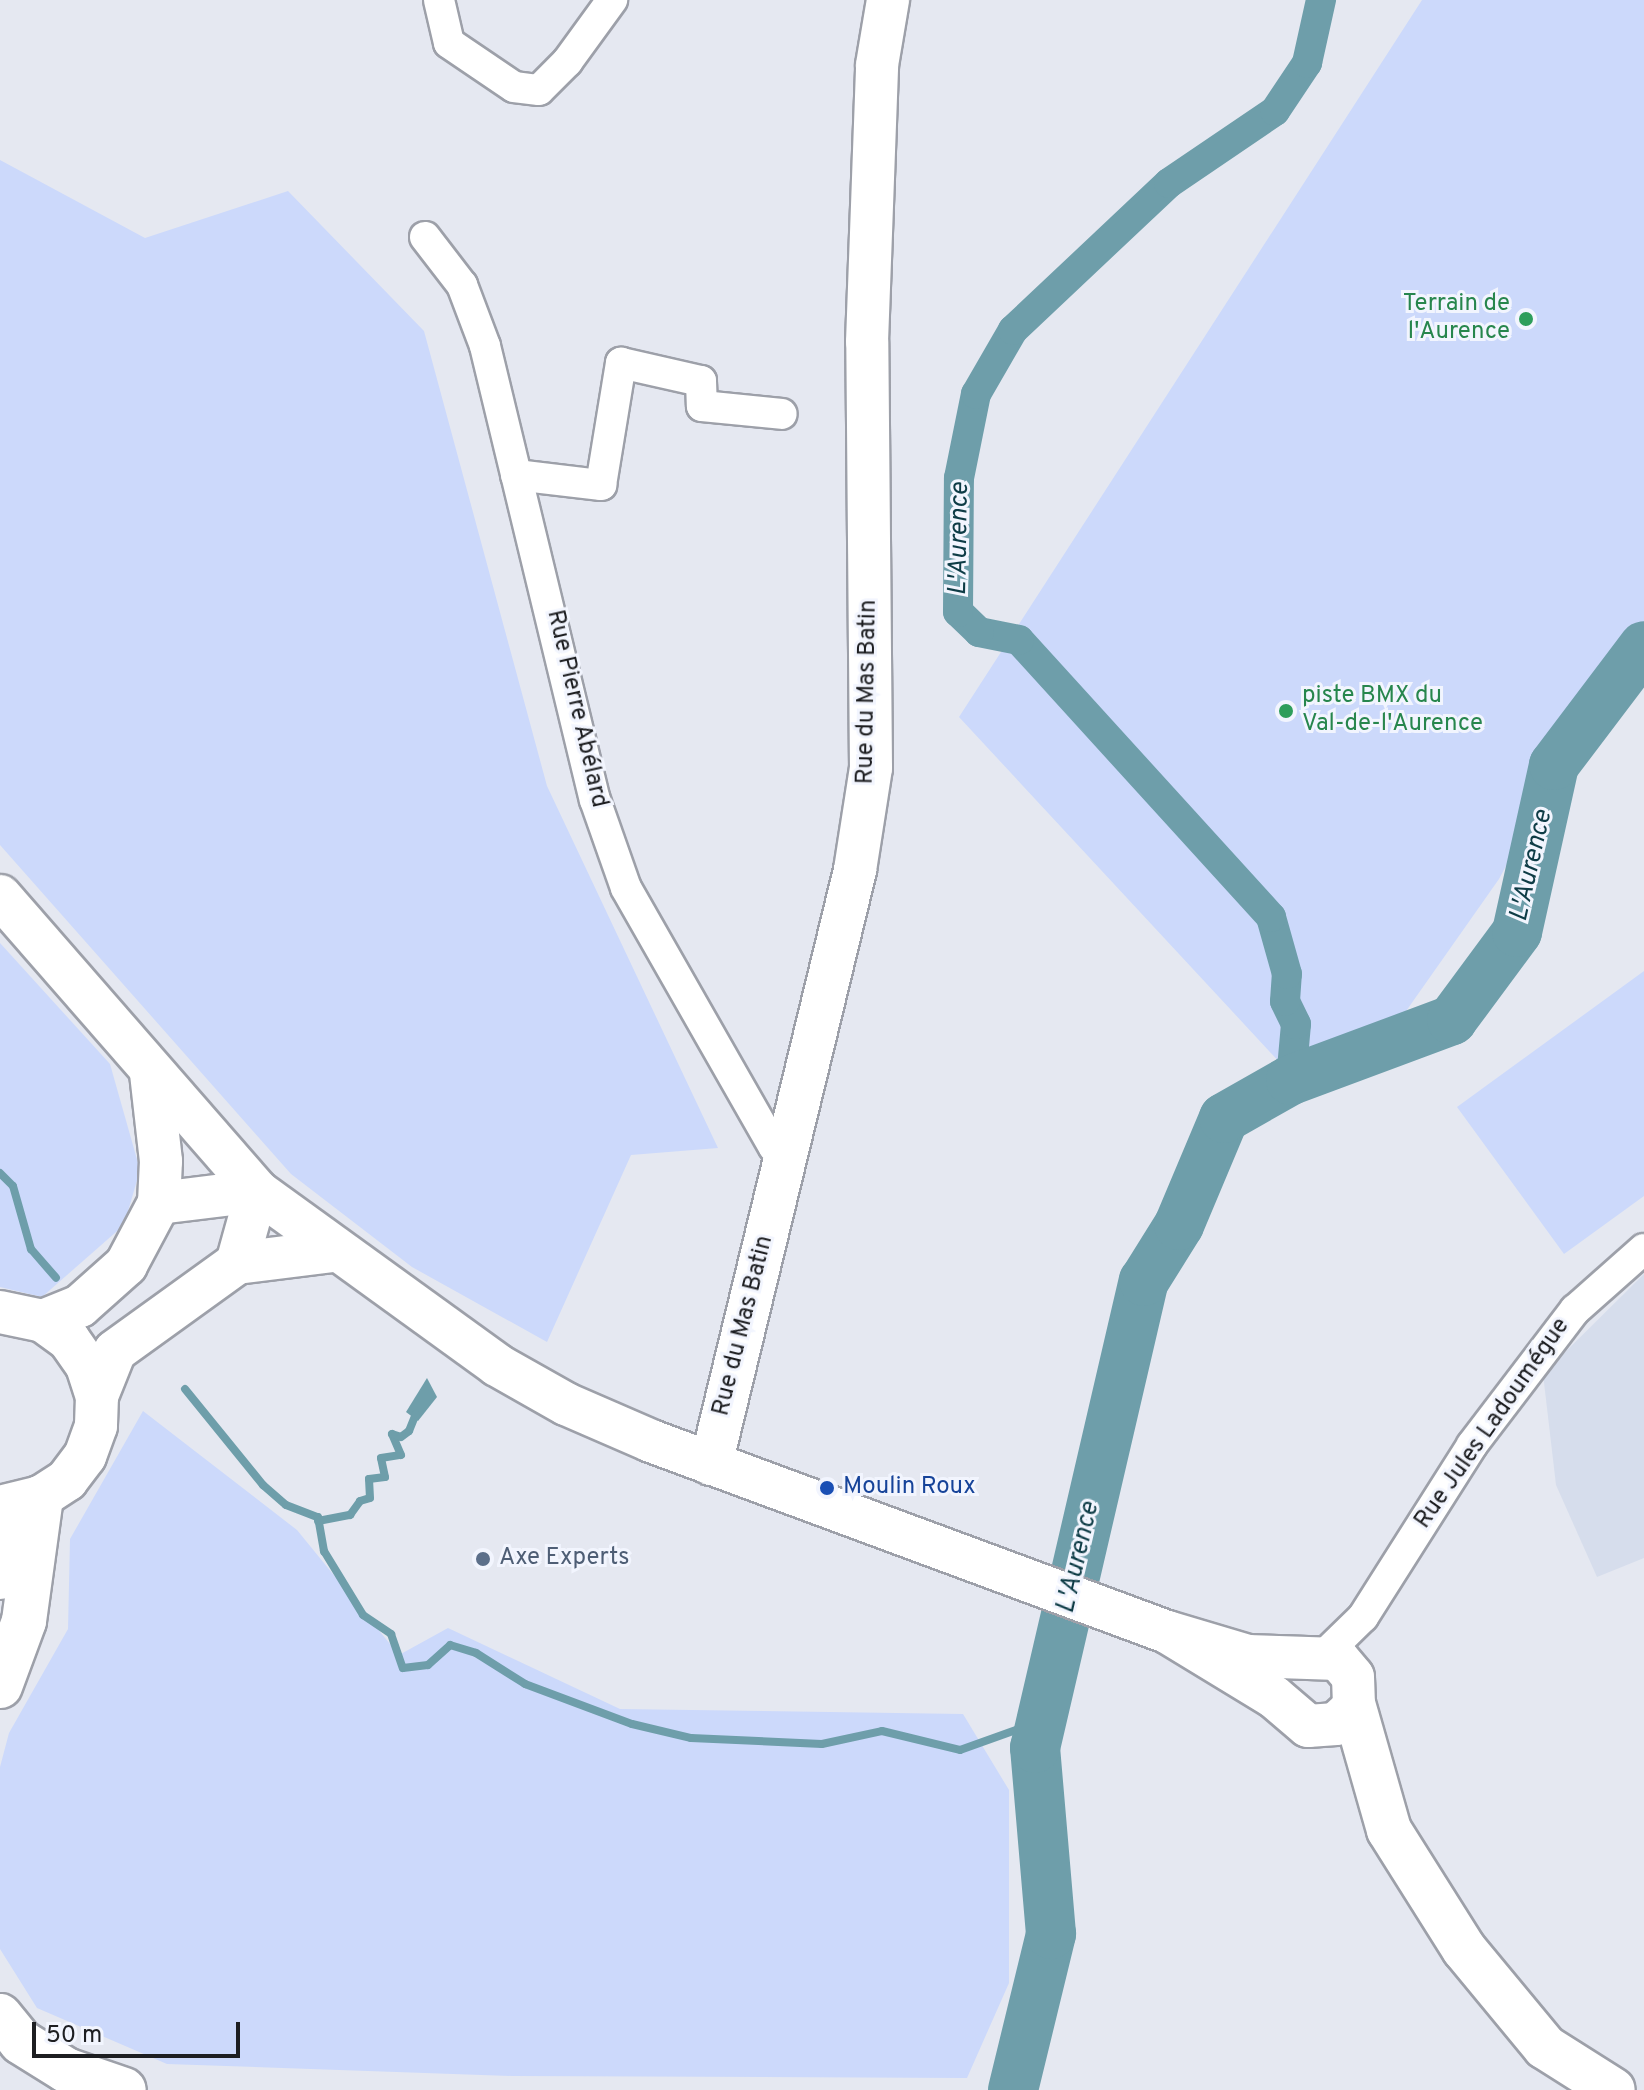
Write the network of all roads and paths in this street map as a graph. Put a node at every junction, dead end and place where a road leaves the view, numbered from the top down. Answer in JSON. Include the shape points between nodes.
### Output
{"nodes":[{"id":1,"x":439,"y":0,"type":"edge"},
{"id":2,"x":612,"y":0,"type":"edge"},
{"id":3,"x":888,"y":0,"type":"edge"},
{"id":4,"x":425,"y":237,"type":"dead end"},
{"id":5,"x":782,"y":414,"type":"dead end"},
{"id":6,"x":516,"y":475,"type":"junction"},
{"id":7,"x":0,"y":896,"type":"edge"},
{"id":8,"x":151,"y":1073,"type":"junction"},
{"id":9,"x":785,"y":1158,"type":"junction"},
{"id":10,"x":257,"y":1191,"type":"junction"},
{"id":11,"x":159,"y":1203,"type":"junction"},
{"id":12,"x":1644,"y":1249,"type":"edge"},
{"id":13,"x":333,"y":1251,"type":"junction"},
{"id":14,"x":237,"y":1263,"type":"junction"},
{"id":15,"x":0,"y":1312,"type":"edge"},
{"id":16,"x":43,"y":1321,"type":"junction"},
{"id":17,"x":97,"y":1396,"type":"junction"},
{"id":18,"x":711,"y":1464,"type":"junction"},
{"id":19,"x":20,"y":1502,"type":"edge"},
{"id":20,"x":0,"y":1521,"type":"edge"},
{"id":21,"x":0,"y":1577,"type":"edge"},
{"id":22,"x":1167,"y":1632,"type":"junction"},
{"id":23,"x":1332,"y":1674,"type":"junction"},
{"id":24,"x":0,"y":1686,"type":"edge"},
{"id":25,"x":1287,"y":1708,"type":"junction"},
{"id":26,"x":0,"y":2016,"type":"edge"},
{"id":27,"x":124,"y":2090,"type":"edge"},
{"id":28,"x":1613,"y":2090,"type":"edge"}],
"edges":[{"from":1,"to":2,"type":"street","via":[[449,43],[514,87],[539,90],[567,62]]},
{"from":3,"to":9,"type":"street","name":"Rue du Mas Batin","via":[[877,65],[867,342],[871,768],[855,870]]},
{"from":4,"to":6,"type":"street","name":"Rue Pierre Abélard","via":[[462,285]]},
{"from":5,"to":6,"type":"street","via":[[702,406],[701,381],[621,363],[601,485]]},
{"from":6,"to":9,"type":"street","name":"Rue Pierre Abélard","via":[[595,800],[626,888]]},
{"from":7,"to":8,"type":"street"},
{"from":8,"to":10,"type":"street"},
{"from":8,"to":11,"type":"street","via":[[161,1161]]},
{"from":9,"to":18,"type":"street","name":"Rue du Mas Batin"},
{"from":10,"to":11,"type":"street"},
{"from":10,"to":13,"type":"street"},
{"from":10,"to":14,"type":"street"},
{"from":11,"to":16,"type":"street","via":[[126,1265],[80,1306]]},
{"from":12,"to":23,"type":"street","name":"Rue Jules Ladoumégue","via":[[1575,1310],[1472,1445]]},
{"from":13,"to":14,"type":"street"},
{"from":13,"to":18,"type":"street","via":[[497,1365],[566,1404]]},
{"from":14,"to":17,"type":"street","via":[[115,1351]]},
{"from":15,"to":16,"type":"street"},
{"from":16,"to":17,"type":"street","via":[[69,1340],[87,1366]]},
{"from":17,"to":19,"type":"street","via":[[96,1426],[85,1456],[67,1480]]},
{"from":18,"to":22,"type":"street"},
{"from":19,"to":24,"type":"main road","via":[[24,1621]]},
{"from":20,"to":21,"type":"main road"},
{"from":22,"to":23,"type":"street"},
{"from":22,"to":25,"type":"street"},
{"from":23,"to":25,"type":"street","via":[[1288,1673],[1283,1690]]},
{"from":23,"to":25,"type":"street","via":[[1336,1724],[1308,1726]]},
{"from":23,"to":28,"type":"main road","via":[[1389,1830],[1464,1949],[1545,2047]]},
{"from":26,"to":27,"type":"main road","via":[[21,2042],[66,2070]]}]}
